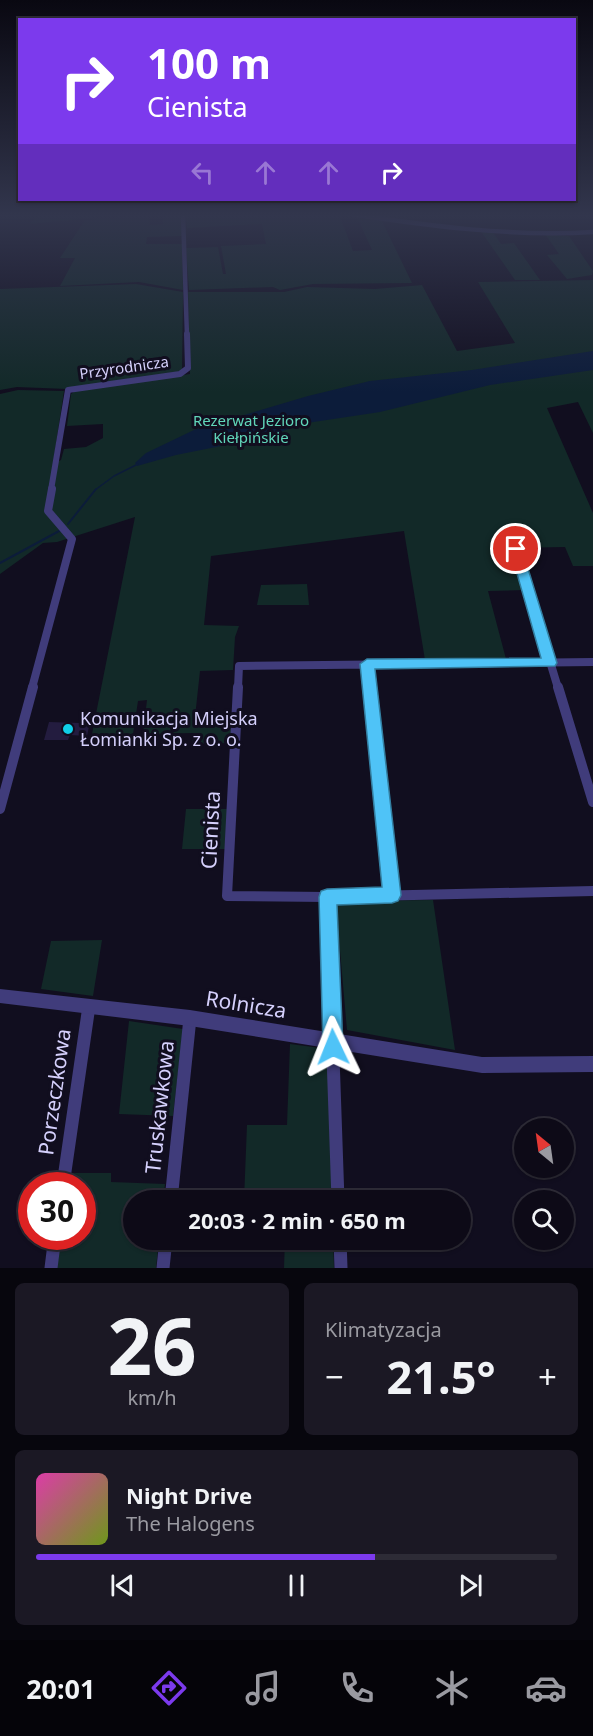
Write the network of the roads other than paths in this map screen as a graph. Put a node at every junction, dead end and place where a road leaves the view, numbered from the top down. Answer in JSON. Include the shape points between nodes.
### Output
{"nodes":[{"id":1,"x":185,"y":273,"type":"edge"},
{"id":2,"x":516,"y":549,"type":"dead end"},
{"id":3,"x":593,"y":662,"type":"edge"},
{"id":4,"x":550,"y":663,"type":"junction"},
{"id":5,"x":367,"y":664,"type":"junction"},
{"id":6,"x":593,"y":802,"type":"edge"},
{"id":7,"x":0,"y":809,"type":"edge"},
{"id":8,"x":593,"y":891,"type":"edge"},
{"id":9,"x":392,"y":895,"type":"junction"},
{"id":10,"x":327,"y":897,"type":"junction"},
{"id":11,"x":0,"y":996,"type":"edge"},
{"id":12,"x":89,"y":1006,"type":"junction"},
{"id":13,"x":190,"y":1018,"type":"junction"},
{"id":14,"x":332,"y":1039,"type":"junction"},
{"id":15,"x":593,"y":1064,"type":"edge"},
{"id":16,"x":65,"y":1172,"type":"edge"},
{"id":17,"x":172,"y":1190,"type":"edge"},
{"id":18,"x":338,"y":1190,"type":"edge"},
{"id":19,"x":53,"y":1250,"type":"edge"},
{"id":20,"x":165,"y":1250,"type":"edge"},
{"id":21,"x":340,"y":1250,"type":"edge"},
{"id":22,"x":51,"y":1268,"type":"edge"},
{"id":23,"x":163,"y":1268,"type":"edge"},
{"id":24,"x":341,"y":1268,"type":"edge"}],
"edges":[{"from":1,"to":7,"type":"street","name":"Przyrodnicza","via":[[188,368],[180,374],[68,390],[48,511],[72,539]]},
{"from":2,"to":4,"type":"street"},
{"from":3,"to":4,"type":"street"},
{"from":4,"to":5,"type":"street"},
{"from":4,"to":6,"type":"street"},
{"from":5,"to":9,"type":"street"},
{"from":5,"to":10,"type":"street","name":"Cienista","via":[[239,666],[227,896]]},
{"from":8,"to":9,"type":"street","name":"Cienista"},
{"from":9,"to":10,"type":"street","name":"Cienista"},
{"from":10,"to":14,"type":"street"},
{"from":11,"to":12,"type":"street","name":"Rolnicza"},
{"from":12,"to":13,"type":"street","name":"Rolnicza"},
{"from":12,"to":16,"type":"street","name":"Porzeczkowa"},
{"from":13,"to":14,"type":"street","name":"Rolnicza"},
{"from":13,"to":17,"type":"street","name":"Truskawkowa"},
{"from":14,"to":15,"type":"street","name":"Rolnicza","via":[[482,1065]]},
{"from":14,"to":18,"type":"street"},
{"from":19,"to":22,"type":"street"},
{"from":20,"to":23,"type":"street"},
{"from":21,"to":24,"type":"street"}]}
